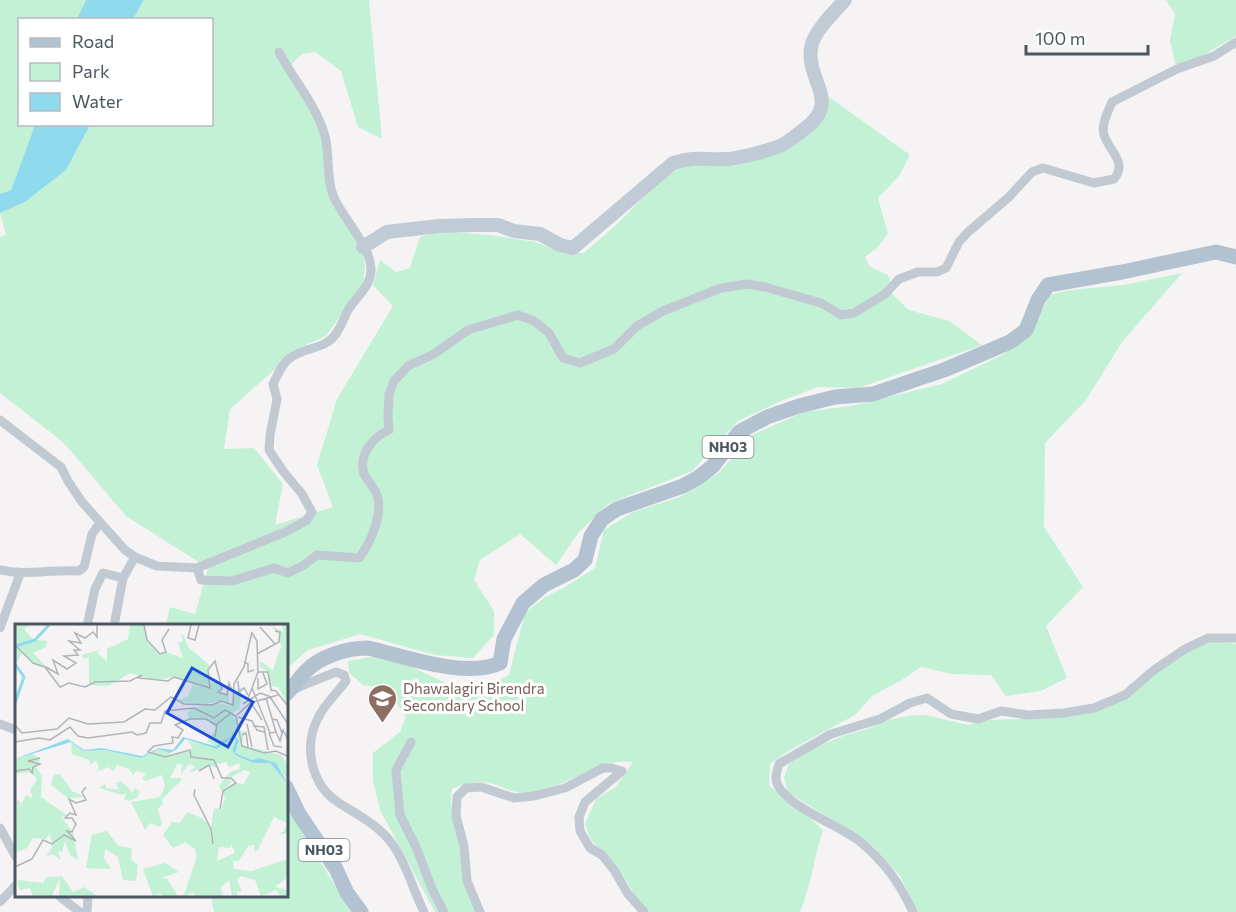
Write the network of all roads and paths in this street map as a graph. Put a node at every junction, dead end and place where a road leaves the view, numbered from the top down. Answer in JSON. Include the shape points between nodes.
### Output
{"nodes":[{"id":1,"x":845,"y":0,"type":"edge"},
{"id":2,"x":1236,"y":42,"type":"edge"},
{"id":3,"x":279,"y":52,"type":"dead end"},
{"id":4,"x":363,"y":247,"type":"junction"},
{"id":5,"x":1236,"y":257,"type":"edge"},
{"id":6,"x":0,"y":420,"type":"edge"},
{"id":7,"x":100,"y":523,"type":"junction"},
{"id":8,"x":135,"y":557,"type":"junction"},
{"id":9,"x":197,"y":568,"type":"junction"},
{"id":10,"x":0,"y":570,"type":"edge"},
{"id":11,"x":21,"y":574,"type":"junction"},
{"id":12,"x":123,"y":578,"type":"junction"},
{"id":13,"x":87,"y":624,"type":"edge"},
{"id":14,"x":114,"y":624,"type":"edge"},
{"id":15,"x":0,"y":628,"type":"edge"},
{"id":16,"x":1236,"y":638,"type":"edge"},
{"id":17,"x":288,"y":693,"type":"edge"},
{"id":18,"x":0,"y":724,"type":"edge"},
{"id":19,"x":15,"y":730,"type":"edge"},
{"id":20,"x":411,"y":741,"type":"dead end"},
{"id":21,"x":288,"y":791,"type":"edge"},
{"id":22,"x":0,"y":828,"type":"edge"},
{"id":23,"x":15,"y":855,"type":"edge"},
{"id":24,"x":15,"y":886,"type":"edge"},
{"id":25,"x":60,"y":897,"type":"edge"},
{"id":26,"x":88,"y":897,"type":"edge"},
{"id":27,"x":0,"y":902,"type":"edge"},
{"id":28,"x":81,"y":912,"type":"edge"},
{"id":29,"x":87,"y":912,"type":"edge"},
{"id":30,"x":361,"y":912,"type":"edge"},
{"id":31,"x":424,"y":912,"type":"edge"},
{"id":32,"x":444,"y":912,"type":"edge"},
{"id":33,"x":480,"y":912,"type":"edge"},
{"id":34,"x":644,"y":912,"type":"edge"},
{"id":35,"x":914,"y":912,"type":"edge"}],
"edges":[{"from":1,"to":4,"type":"street","via":[[811,47],[823,102],[820,113],[782,145],[729,159],[697,157],[673,163],[573,248],[560,246],[540,234],[498,225],[387,232]]},
{"from":2,"to":9,"type":"street","via":[[1214,56],[1177,69],[1112,102],[1103,125],[1104,136],[1120,165],[1114,179],[1094,183],[1043,168],[1032,172],[967,233],[946,268],[899,279],[885,294],[854,313],[841,315],[821,303],[765,286],[721,288],[663,311],[637,326],[614,349],[580,363],[563,358],[549,333],[518,315],[468,330],[434,354],[408,366],[394,381],[389,394],[389,430],[370,443],[365,457],[363,471],[378,496],[378,505],[369,541],[359,558],[317,555],[288,573],[274,568],[231,581],[201,580]]},
{"from":3,"to":4,"type":"street","via":[[315,108],[325,137],[333,196]]},
{"from":4,"to":9,"type":"street","via":[[371,267],[369,282],[348,310],[336,335],[329,343],[290,358],[273,384],[277,399],[269,450],[312,512],[306,521],[285,532]]},
{"from":5,"to":17,"type":"main road","number":"NH03","via":[[1216,252],[1048,285],[1026,330],[1010,342],[873,394],[835,397],[799,406],[739,432],[713,466],[699,477],[617,509],[602,519],[591,536],[585,560],[523,603],[504,639],[500,663],[490,668],[439,665],[357,648],[320,661]]},
{"from":6,"to":7,"type":"street","via":[[61,467]]},
{"from":7,"to":8,"type":"street"},
{"from":7,"to":11,"type":"street","via":[[79,571]]},
{"from":8,"to":9,"type":"street","via":[[157,566]]},
{"from":8,"to":12,"type":"street"},
{"from":10,"to":11,"type":"street"},
{"from":11,"to":15,"type":"street"},
{"from":12,"to":13,"type":"street","via":[[104,573],[95,589]]},
{"from":12,"to":14,"type":"street"},
{"from":16,"to":35,"type":"street","via":[[1208,638],[1154,670],[1125,695],[1094,708],[1028,715],[1001,711],[978,719],[951,714],[927,698],[880,719],[831,734],[779,764],[776,779],[782,792],[856,838],[878,858],[899,882]]},
{"from":17,"to":31,"type":"street","via":[[336,672],[344,675],[346,681],[318,717],[310,738],[313,772],[324,791],[369,822],[393,845]]},
{"from":18,"to":19,"type":"street"},
{"from":20,"to":32,"type":"street","via":[[396,770],[400,815]]},
{"from":21,"to":30,"type":"main road","number":"NH03","via":[[336,869],[346,893]]},
{"from":22,"to":23,"type":"street"},
{"from":24,"to":27,"type":"street"},
{"from":25,"to":28,"type":"street"},
{"from":26,"to":29,"type":"street"},
{"from":33,"to":34,"type":"street","via":[[467,881],[456,816],[457,797],[466,788],[481,787],[514,798],[534,796],[565,788],[603,768],[622,771],[585,802],[579,817],[580,831]]}]}
